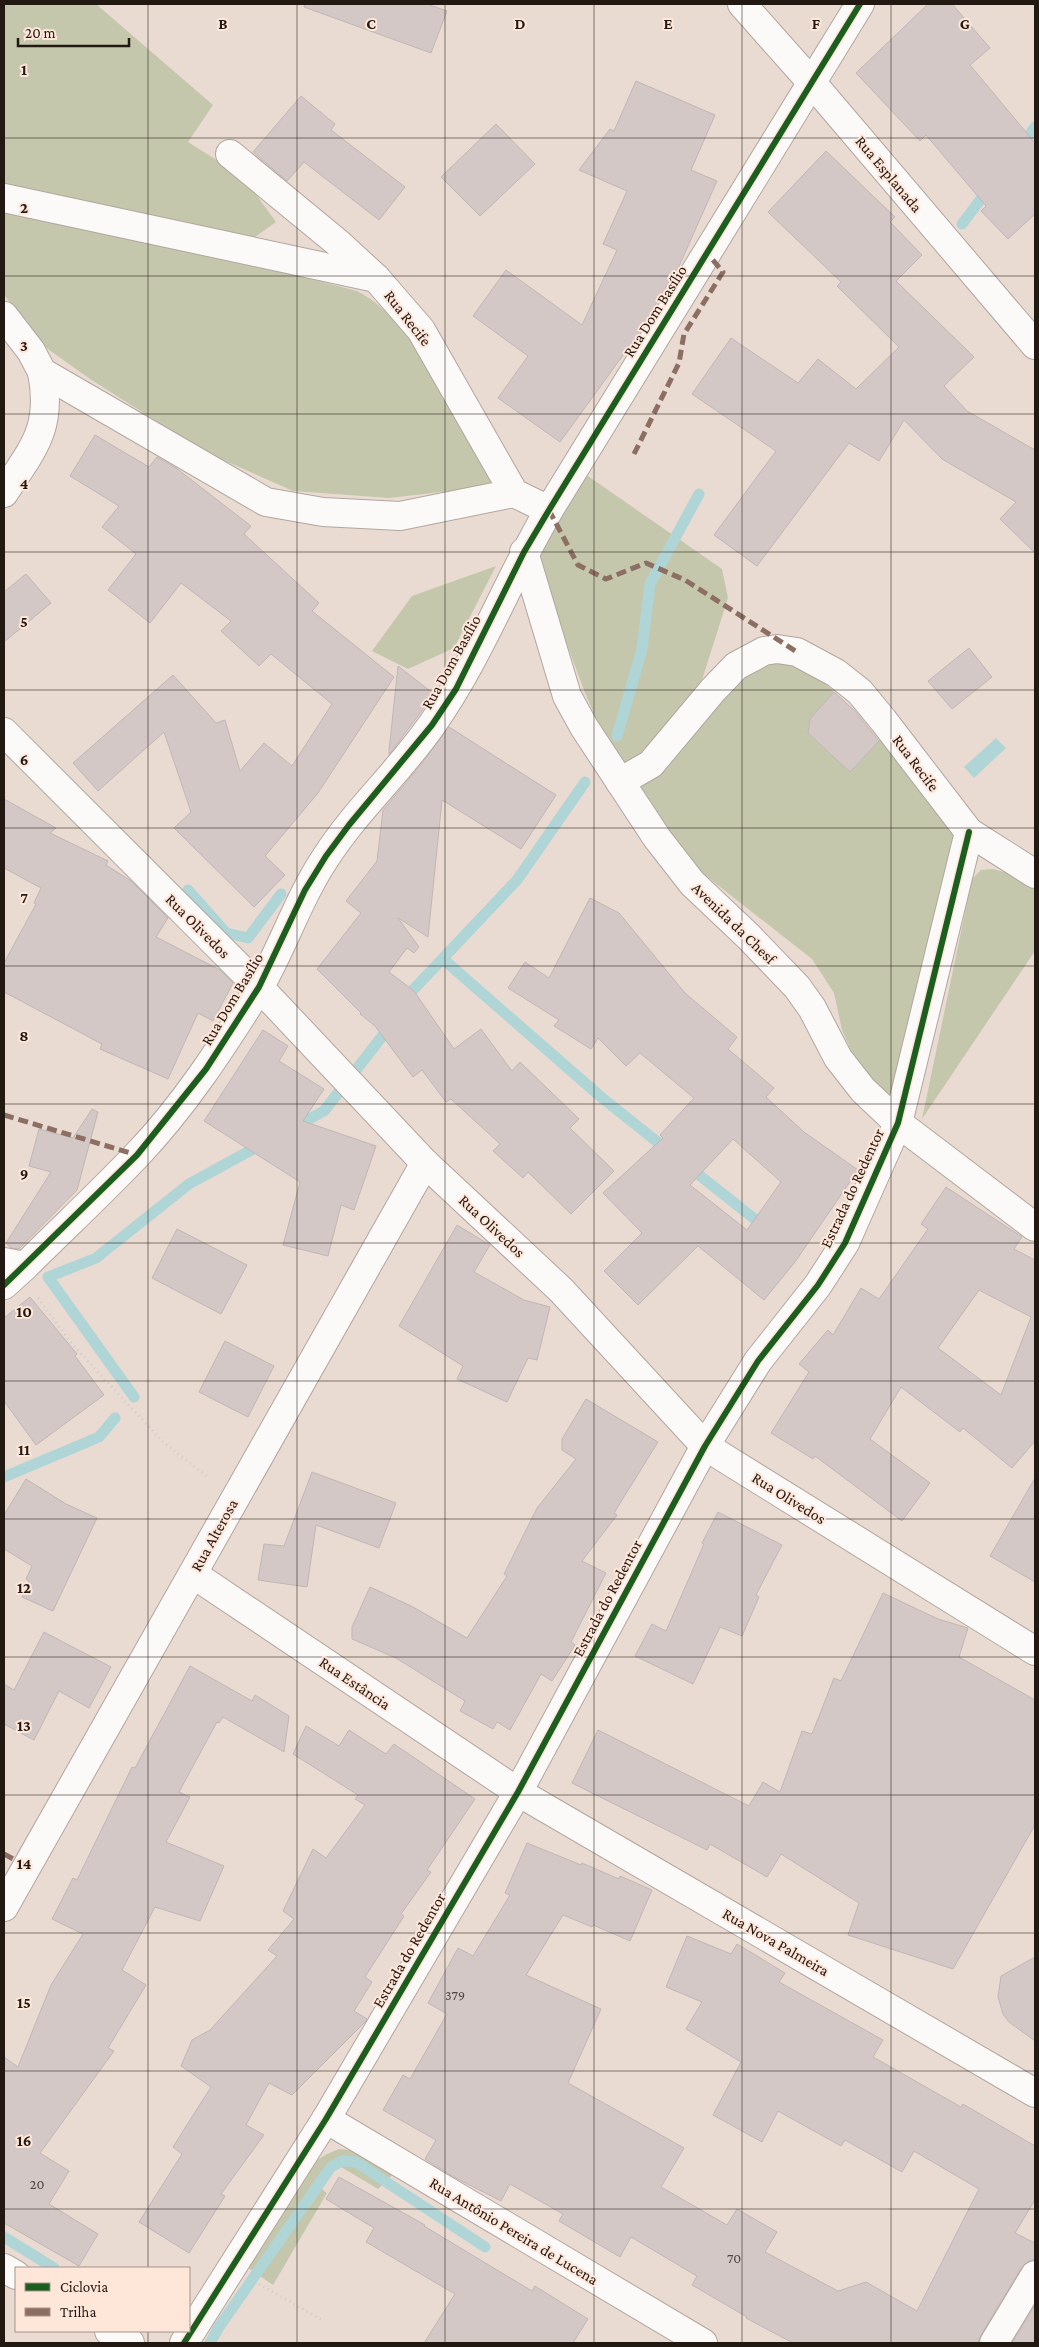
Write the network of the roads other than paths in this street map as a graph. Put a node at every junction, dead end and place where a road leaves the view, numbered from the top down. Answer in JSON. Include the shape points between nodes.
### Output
{"nodes":[{"id":1,"x":742,"y":4,"type":"edge"},
{"id":2,"x":860,"y":4,"type":"edge"},
{"id":3,"x":813,"y":84,"type":"junction"},
{"id":4,"x":230,"y":154,"type":"dead end"},
{"id":5,"x":4,"y":198,"type":"edge"},
{"id":6,"x":376,"y":278,"type":"junction"},
{"id":7,"x":4,"y":316,"type":"edge"},
{"id":8,"x":1035,"y":345,"type":"edge"},
{"id":9,"x":42,"y":372,"type":"junction"},
{"id":10,"x":4,"y":493,"type":"edge"},
{"id":11,"x":514,"y":493,"type":"junction"},
{"id":12,"x":549,"y":510,"type":"junction"},
{"id":13,"x":524,"y":552,"type":"junction"},
{"id":14,"x":4,"y":732,"type":"edge"},
{"id":15,"x":620,"y":782,"type":"junction"},
{"id":16,"x":969,"y":832,"type":"junction"},
{"id":17,"x":1035,"y":874,"type":"edge"},
{"id":18,"x":259,"y":987,"type":"junction"},
{"id":19,"x":898,"y":1122,"type":"junction"},
{"id":20,"x":425,"y":1163,"type":"junction"},
{"id":21,"x":1035,"y":1227,"type":"edge"},
{"id":22,"x":13,"y":1271,"type":"edge"},
{"id":23,"x":705,"y":1446,"type":"junction"},
{"id":24,"x":193,"y":1574,"type":"junction"},
{"id":25,"x":1035,"y":1651,"type":"edge"},
{"id":26,"x":518,"y":1792,"type":"junction"},
{"id":27,"x":4,"y":1907,"type":"edge"},
{"id":28,"x":1035,"y":2093,"type":"edge"},
{"id":29,"x":326,"y":2119,"type":"junction"},
{"id":30,"x":4,"y":2268,"type":"edge"},
{"id":31,"x":15,"y":2274,"type":"edge"},
{"id":32,"x":1035,"y":2275,"type":"edge"},
{"id":33,"x":112,"y":2332,"type":"edge"},
{"id":34,"x":130,"y":2343,"type":"edge"},
{"id":35,"x":184,"y":2343,"type":"edge"},
{"id":36,"x":703,"y":2343,"type":"edge"},
{"id":37,"x":994,"y":2343,"type":"edge"}],
"edges":[{"from":1,"to":3,"type":"street","name":"Rua Esplanada"},
{"from":2,"to":3,"type":"street","name":"Rua Dom Basílio"},
{"from":3,"to":8,"type":"street","name":"Rua Esplanada"},
{"from":3,"to":12,"type":"street","name":"Rua Dom Basílio"},
{"from":4,"to":6,"type":"street","name":"Rua Recife"},
{"from":5,"to":6,"type":"street"},
{"from":6,"to":11,"type":"street","name":"Rua Recife","via":[[421,330]]},
{"from":7,"to":9,"type":"street","via":[[31,351]]},
{"from":9,"to":10,"type":"street","via":[[47,397],[41,432]]},
{"from":9,"to":11,"type":"street","via":[[266,502],[323,512],[400,516]]},
{"from":11,"to":12,"type":"street"},
{"from":12,"to":13,"type":"street","name":"Rua Dom Basílio"},
{"from":13,"to":15,"type":"street","name":"Avenida da Chesf","via":[[567,696]]},
{"from":13,"to":18,"type":"street","name":"Rua Dom Basílio","via":[[456,689],[432,725],[326,856]]},
{"from":14,"to":18,"type":"street","name":"Rua Olivedos"},
{"from":15,"to":16,"type":"street","name":"Rua Recife","via":[[651,764],[736,666],[764,651],[778,649],[797,652],[836,673],[860,692]]},
{"from":15,"to":19,"type":"street","name":"Avenida da Chesf","via":[[692,883],[785,973],[812,1008],[838,1058],[863,1090]]},
{"from":16,"to":17,"type":"street","name":"Rua Recife"},
{"from":16,"to":19,"type":"street","name":"Estrada do Redentor"},
{"from":18,"to":20,"type":"street","name":"Rua Olivedos"},
{"from":18,"to":22,"type":"street","name":"Rua Dom Basílio","via":[[206,1069],[144,1148]]},
{"from":19,"to":21,"type":"street","name":"Avenida da Chesf"},
{"from":19,"to":23,"type":"street","name":"Estrada do Redentor","via":[[845,1243],[818,1285],[758,1361]]},
{"from":20,"to":23,"type":"street","name":"Rua Olivedos","via":[[561,1290]]},
{"from":20,"to":24,"type":"street","name":"Rua Alterosa"},
{"from":23,"to":25,"type":"street","name":"Rua Olivedos"},
{"from":23,"to":26,"type":"street","name":"Estrada do Redentor"},
{"from":24,"to":26,"type":"street","name":"Rua Estância"},
{"from":24,"to":27,"type":"street","name":"Rua Alterosa"},
{"from":26,"to":28,"type":"street","name":"Rua Nova Palmeira"},
{"from":26,"to":29,"type":"street","name":"Estrada do Redentor"},
{"from":29,"to":35,"type":"street","name":"Estrada do Redentor"},
{"from":29,"to":36,"type":"street","name":"Rua Antônio Pereira de Lucena"},
{"from":30,"to":31,"type":"street"},
{"from":32,"to":37,"type":"street"},
{"from":33,"to":34,"type":"street"}]}
